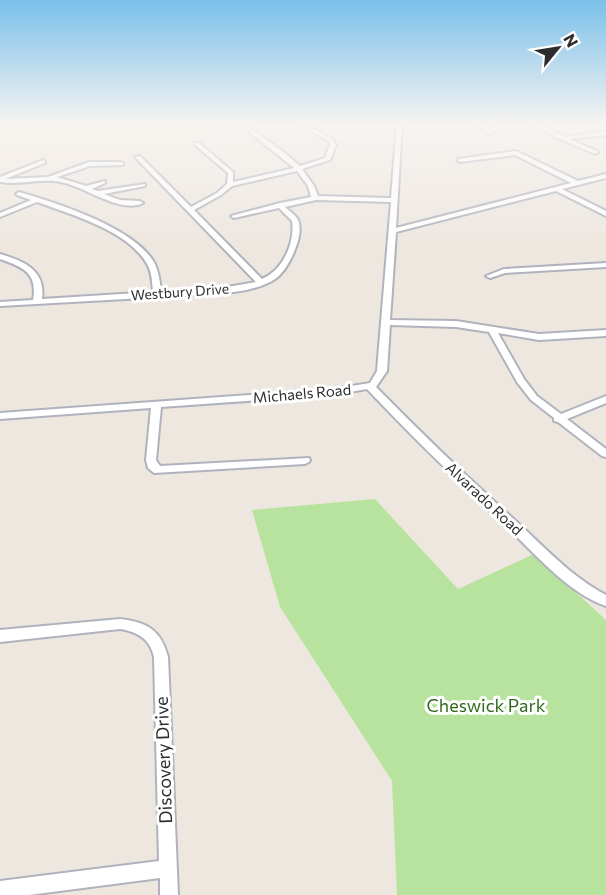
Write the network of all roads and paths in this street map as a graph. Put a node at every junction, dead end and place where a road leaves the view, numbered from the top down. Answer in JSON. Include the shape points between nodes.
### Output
{"nodes":[{"id":1,"x":36,"y":165,"type":"edge"},
{"id":2,"x":87,"y":165,"type":"edge"},
{"id":3,"x":146,"y":165,"type":"edge"},
{"id":4,"x":221,"y":165,"type":"edge"},
{"id":5,"x":294,"y":165,"type":"edge"},
{"id":6,"x":312,"y":165,"type":"edge"},
{"id":7,"x":397,"y":165,"type":"edge"},
{"id":8,"x":540,"y":165,"type":"edge"},
{"id":9,"x":299,"y":169,"type":"junction"},
{"id":10,"x":606,"y":176,"type":"edge"},
{"id":11,"x":50,"y":178,"type":"junction"},
{"id":12,"x":0,"y":179,"type":"edge"},
{"id":13,"x":103,"y":182,"type":"dead end"},
{"id":14,"x":578,"y":184,"type":"junction"},
{"id":15,"x":143,"y":185,"type":"dead end"},
{"id":16,"x":230,"y":185,"type":"junction"},
{"id":17,"x":86,"y":189,"type":"junction"},
{"id":18,"x":556,"y":189,"type":"junction"},
{"id":19,"x":98,"y":193,"type":"junction"},
{"id":20,"x":19,"y":194,"type":"dead end"},
{"id":21,"x":315,"y":198,"type":"junction"},
{"id":22,"x":395,"y":200,"type":"junction"},
{"id":23,"x":37,"y":201,"type":"junction"},
{"id":24,"x":140,"y":203,"type":"dead end"},
{"id":25,"x":280,"y":205,"type":"junction"},
{"id":26,"x":190,"y":210,"type":"junction"},
{"id":27,"x":606,"y":214,"type":"edge"},
{"id":28,"x":0,"y":215,"type":"edge"},
{"id":29,"x":234,"y":216,"type":"dead end"},
{"id":30,"x":393,"y":231,"type":"junction"},
{"id":31,"x":0,"y":256,"type":"edge"},
{"id":32,"x":606,"y":265,"type":"edge"},
{"id":33,"x":490,"y":276,"type":"dead end"},
{"id":34,"x":261,"y":282,"type":"junction"},
{"id":35,"x":157,"y":294,"type":"junction"},
{"id":36,"x":37,"y":302,"type":"junction"},
{"id":37,"x":0,"y":304,"type":"edge"},
{"id":38,"x":386,"y":322,"type":"junction"},
{"id":39,"x":492,"y":330,"type":"junction"},
{"id":40,"x":606,"y":333,"type":"edge"},
{"id":41,"x":370,"y":386,"type":"junction"},
{"id":42,"x":606,"y":399,"type":"edge"},
{"id":43,"x":156,"y":405,"type":"junction"},
{"id":44,"x":0,"y":416,"type":"edge"},
{"id":45,"x":558,"y":418,"type":"junction"},
{"id":46,"x":606,"y":454,"type":"edge"},
{"id":47,"x":305,"y":460,"type":"dead end"},
{"id":48,"x":606,"y":601,"type":"edge"},
{"id":49,"x":0,"y":636,"type":"edge"},
{"id":50,"x":168,"y":868,"type":"junction"},
{"id":51,"x":0,"y":890,"type":"edge"},
{"id":52,"x":169,"y":895,"type":"edge"}],
"edges":[{"from":1,"to":12,"type":"street"},
{"from":2,"to":11,"type":"street"},
{"from":3,"to":26,"type":"street"},
{"from":4,"to":16,"type":"street","via":[[230,172]]},
{"from":5,"to":9,"type":"street"},
{"from":6,"to":9,"type":"street"},
{"from":7,"to":22,"type":"street","name":"Michaels Road"},
{"from":8,"to":14,"type":"street"},
{"from":9,"to":16,"type":"street"},
{"from":9,"to":21,"type":"street"},
{"from":10,"to":14,"type":"street"},
{"from":11,"to":12,"type":"street","via":[[15,182]]},
{"from":11,"to":17,"type":"street"},
{"from":13,"to":17,"type":"street"},
{"from":14,"to":18,"type":"street"},
{"from":15,"to":19,"type":"street"},
{"from":16,"to":26,"type":"street"},
{"from":17,"to":19,"type":"street"},
{"from":18,"to":27,"type":"street"},
{"from":18,"to":30,"type":"street"},
{"from":19,"to":24,"type":"street","via":[[126,203]]},
{"from":20,"to":23,"type":"street"},
{"from":21,"to":22,"type":"street"},
{"from":21,"to":25,"type":"street"},
{"from":22,"to":30,"type":"street","name":"Michaels Road"},
{"from":23,"to":28,"type":"street"},
{"from":23,"to":35,"type":"street","via":[[112,230],[135,244],[152,264]]},
{"from":25,"to":29,"type":"street"},
{"from":25,"to":34,"type":"street","name":"Westbury Drive","via":[[295,220],[295,236],[285,267]]},
{"from":26,"to":34,"type":"street"},
{"from":30,"to":38,"type":"street","name":"Michaels Road"},
{"from":31,"to":36,"type":"street","via":[[35,277]]},
{"from":32,"to":33,"type":"street","via":[[504,271]]},
{"from":34,"to":35,"type":"street","name":"Westbury Drive","via":[[233,289]]},
{"from":35,"to":36,"type":"street","name":"Westbury Drive"},
{"from":36,"to":37,"type":"street","name":"Westbury Drive"},
{"from":38,"to":39,"type":"street","via":[[456,324]]},
{"from":38,"to":41,"type":"street","name":"Michaels Road","via":[[382,371]]},
{"from":39,"to":40,"type":"street","via":[[539,337]]},
{"from":39,"to":45,"type":"street","via":[[527,390]]},
{"from":41,"to":43,"type":"street","name":"Michaels Road"},
{"from":41,"to":48,"type":"street","name":"Alvarado Road","via":[[474,491],[579,586]]},
{"from":42,"to":45,"type":"street"},
{"from":43,"to":44,"type":"street","name":"Michaels Road"},
{"from":43,"to":47,"type":"street","via":[[152,465],[156,469]]},
{"from":45,"to":46,"type":"street"},
{"from":49,"to":50,"type":"street","name":"Discovery Drive","via":[[120,624],[138,627],[156,640],[162,657]]},
{"from":50,"to":51,"type":"street"},
{"from":50,"to":52,"type":"street","name":"Discovery Drive"}]}
